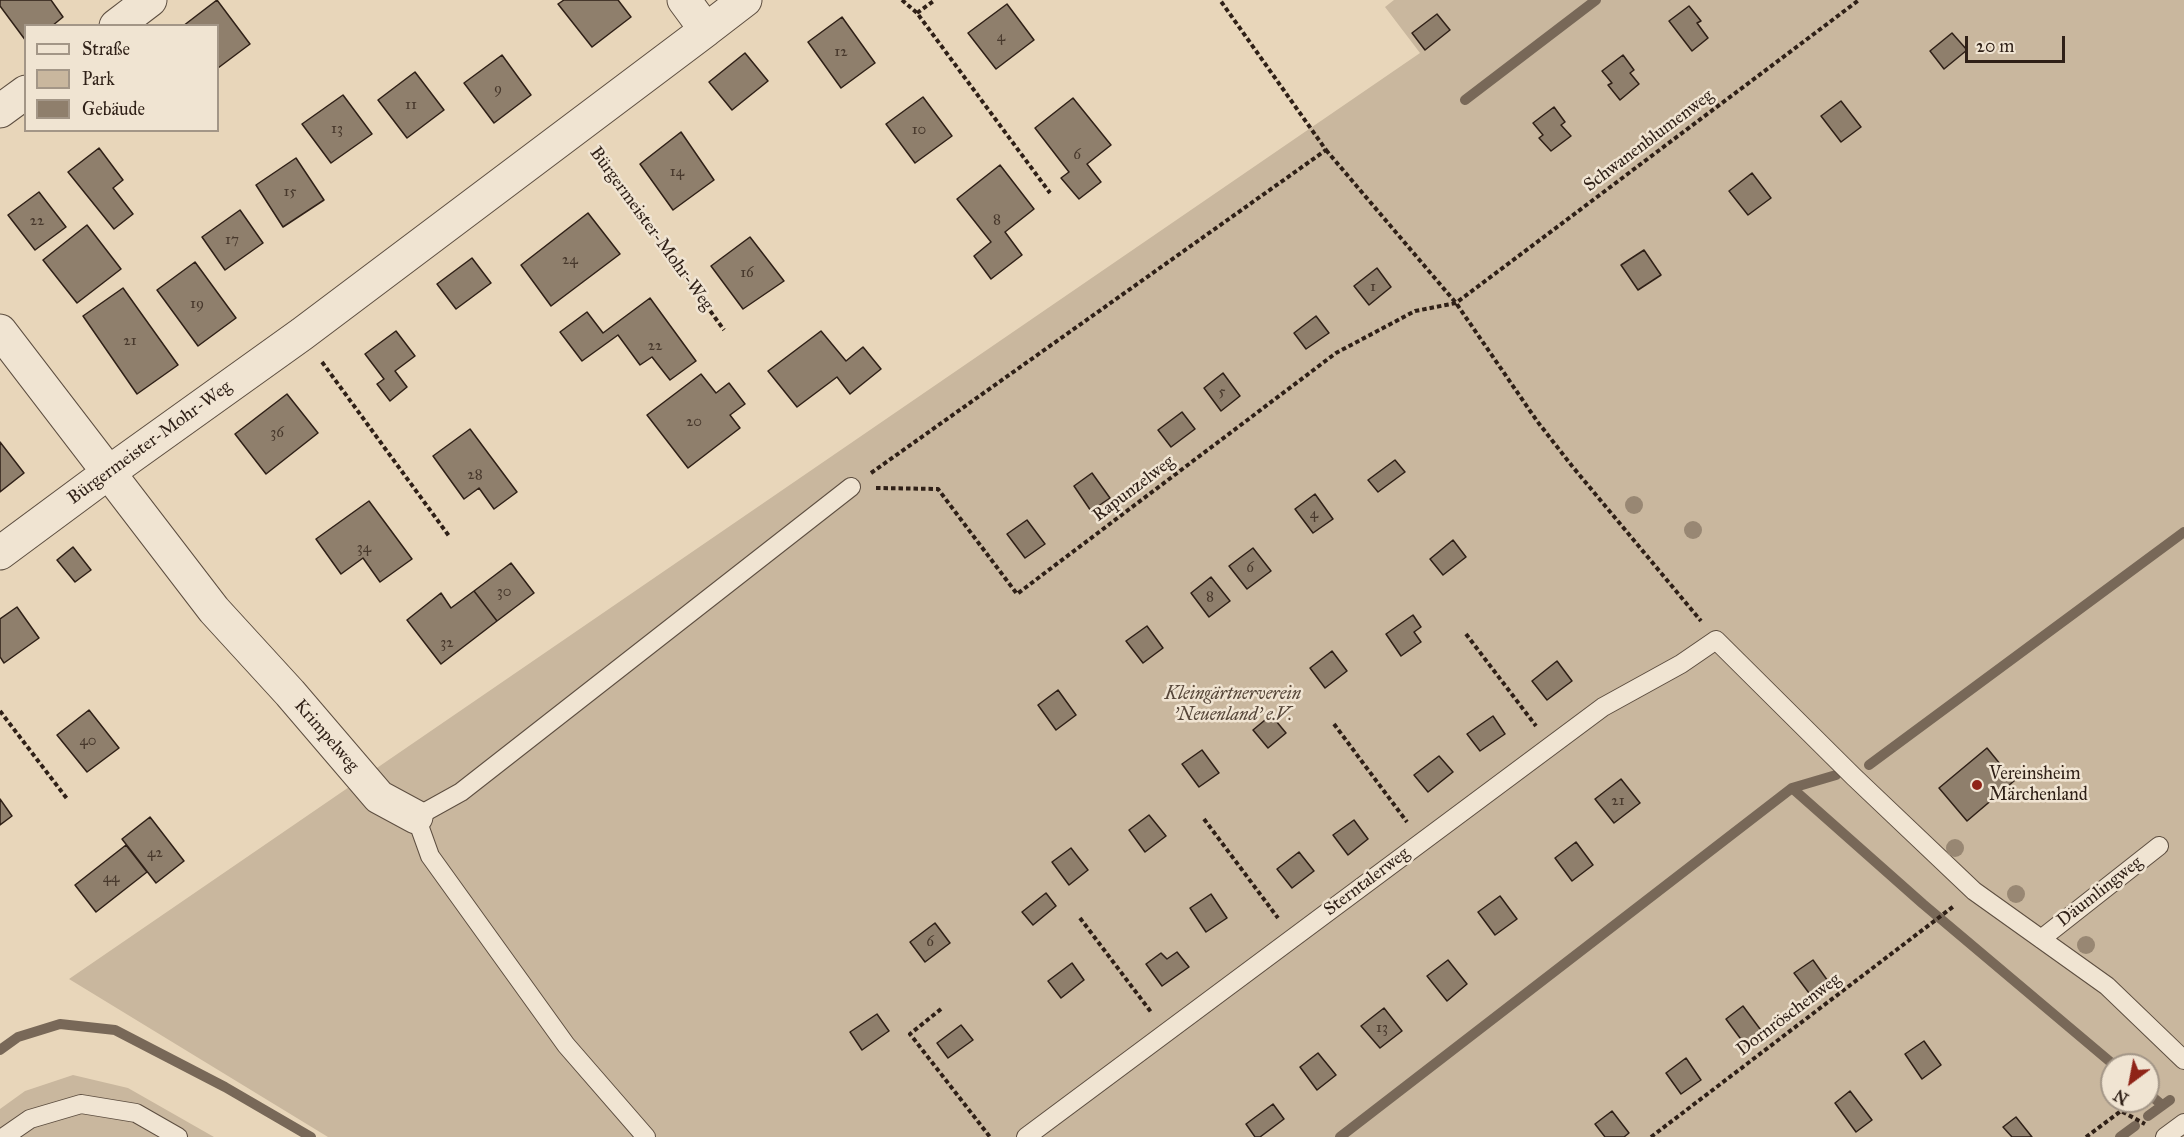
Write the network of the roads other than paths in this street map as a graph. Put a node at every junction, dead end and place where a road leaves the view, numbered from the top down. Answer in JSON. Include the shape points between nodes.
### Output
{"nodes":[{"id":1,"x":150,"y":0,"type":"edge"},
{"id":2,"x":684,"y":0,"type":"edge"},
{"id":3,"x":745,"y":0,"type":"edge"},
{"id":4,"x":119,"y":24,"type":"edge"},
{"id":5,"x":706,"y":30,"type":"junction"},
{"id":6,"x":24,"y":93,"type":"edge"},
{"id":7,"x":0,"y":111,"type":"edge"},
{"id":8,"x":0,"y":332,"type":"edge"},
{"id":9,"x":108,"y":473,"type":"junction"},
{"id":10,"x":851,"y":487,"type":"road end"},
{"id":11,"x":0,"y":553,"type":"edge"},
{"id":12,"x":416,"y":817,"type":"junction"},
{"id":13,"x":2159,"y":846,"type":"dead end"},
{"id":14,"x":2041,"y":939,"type":"junction"},
{"id":15,"x":2184,"y":1060,"type":"edge"},
{"id":16,"x":2184,"y":1123,"type":"edge"},
{"id":17,"x":2166,"y":1136,"type":"edge"},
{"id":18,"x":4,"y":1137,"type":"edge"},
{"id":19,"x":178,"y":1137,"type":"edge"},
{"id":20,"x":646,"y":1137,"type":"edge"},
{"id":21,"x":1026,"y":1137,"type":"edge"}],
"edges":[{"from":1,"to":4,"type":"street"},
{"from":2,"to":5,"type":"street"},
{"from":3,"to":5,"type":"street","name":"Bürgermeister-Mohr-Weg"},
{"from":5,"to":9,"type":"street","name":"Bürgermeister-Mohr-Weg","via":[[302,334]]},
{"from":6,"to":7,"type":"street"},
{"from":8,"to":9,"type":"street","name":"Krimpelweg"},
{"from":9,"to":11,"type":"street","name":"Bürgermeister-Mohr-Weg"},
{"from":9,"to":12,"type":"street","name":"Krimpelweg","via":[[214,610],[379,797]]},
{"from":10,"to":12,"type":"lane","via":[[461,792]]},
{"from":12,"to":20,"type":"lane","via":[[430,856],[566,1045]]},
{"from":13,"to":14,"type":"lane","name":"Däumlingweg"},
{"from":14,"to":15,"type":"lane","via":[[2114,991]]},
{"from":14,"to":21,"type":"lane","name":"Sterntalerweg","via":[[1974,891],[1716,640],[1603,708]]},
{"from":16,"to":17,"type":"lane"},
{"from":18,"to":19,"type":"lane","via":[[30,1119],[81,1104],[136,1113]]}]}
